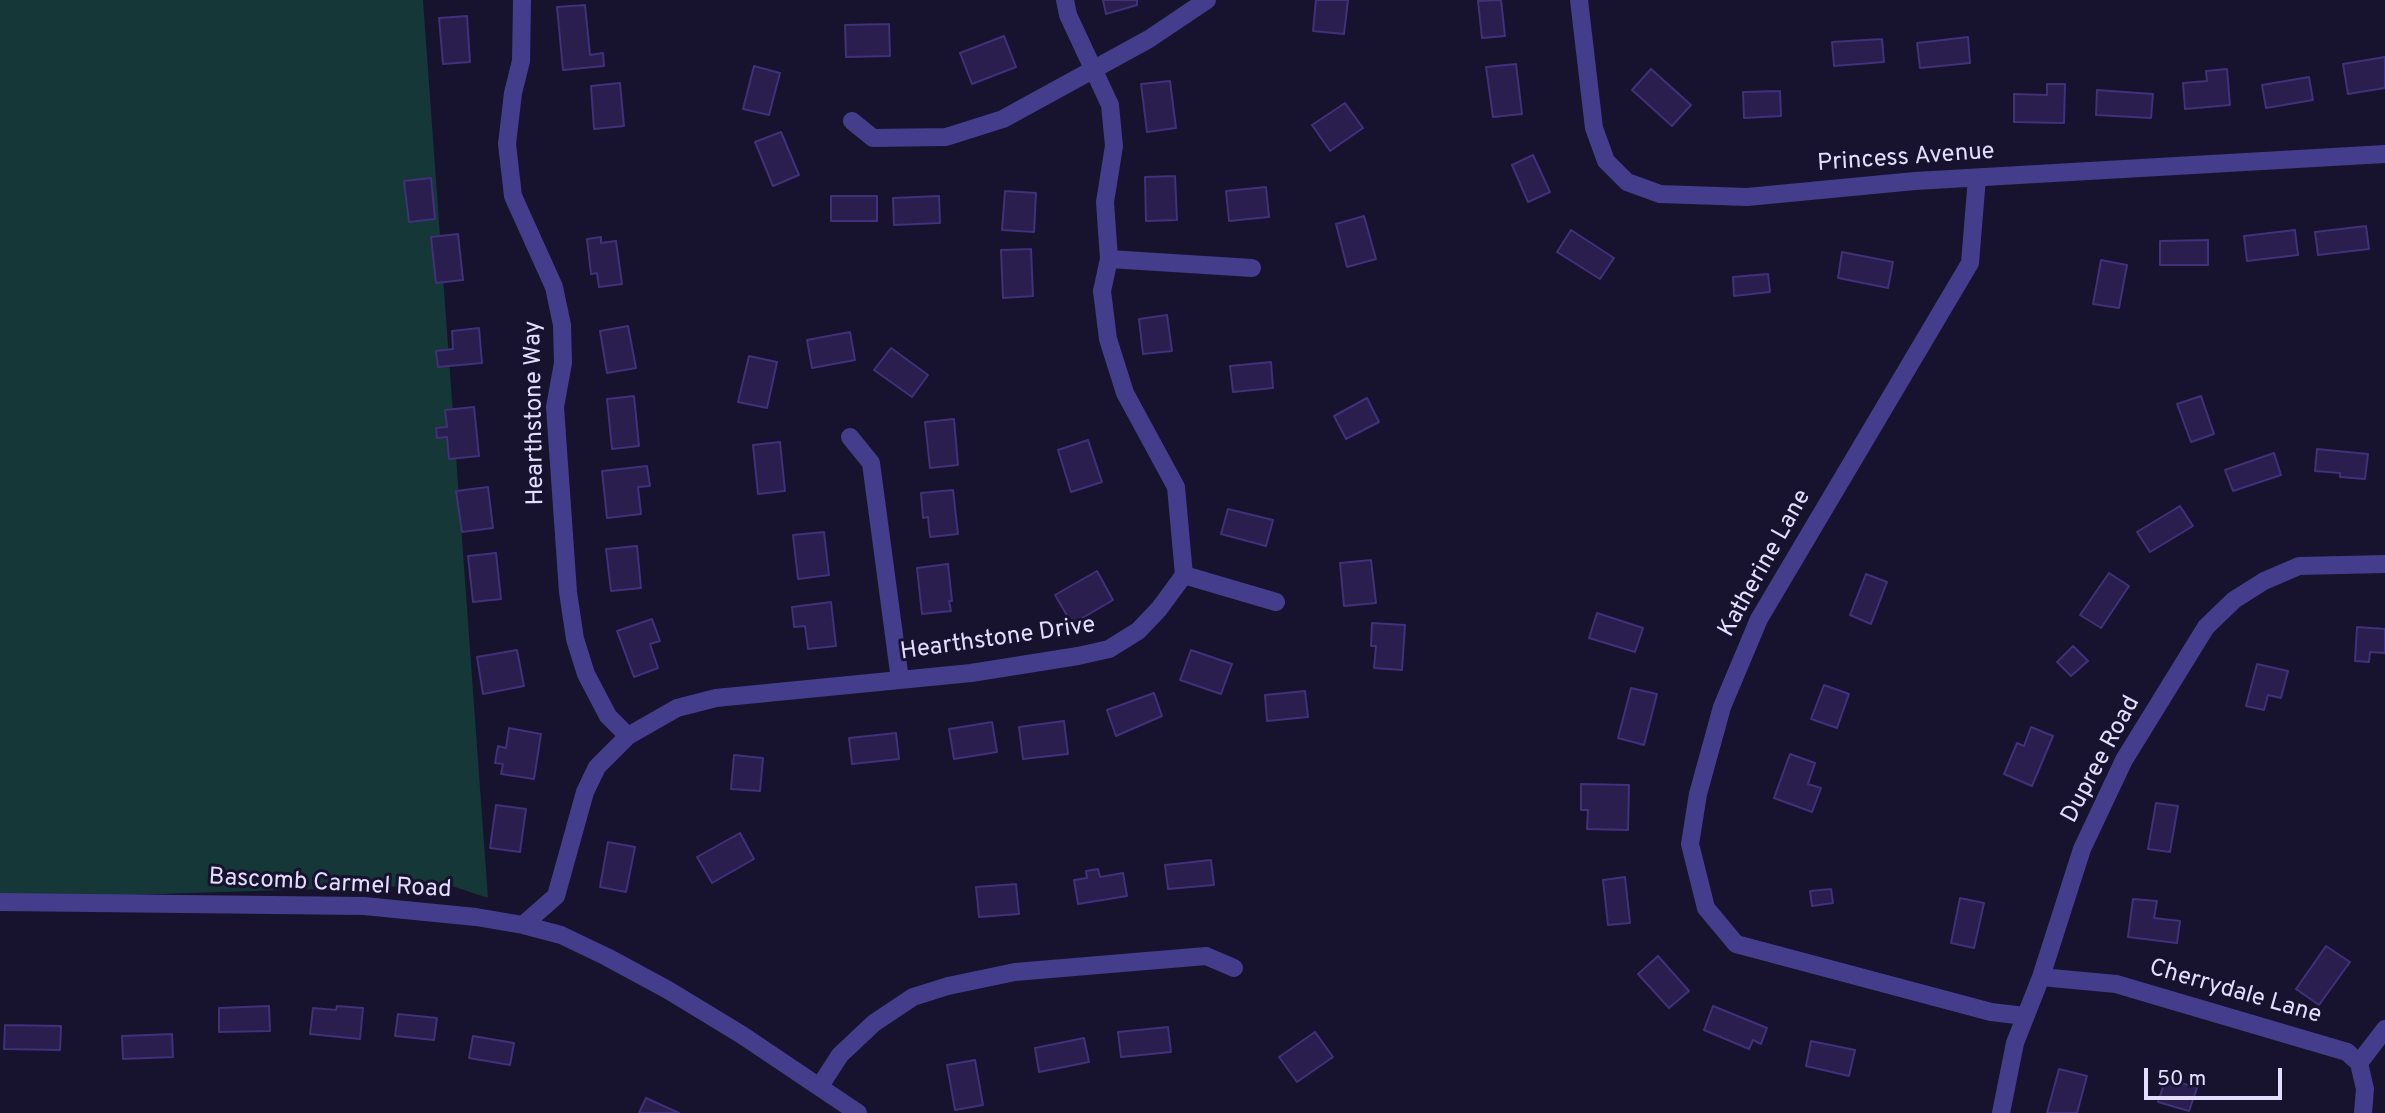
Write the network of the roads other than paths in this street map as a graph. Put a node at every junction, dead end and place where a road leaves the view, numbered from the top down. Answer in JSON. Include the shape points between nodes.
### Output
{"nodes":[{"id":1,"x":522,"y":0,"type":"edge"},
{"id":2,"x":1065,"y":0,"type":"edge"},
{"id":3,"x":1207,"y":0,"type":"edge"},
{"id":4,"x":1579,"y":0,"type":"edge"},
{"id":5,"x":1093,"y":71,"type":"junction"},
{"id":6,"x":852,"y":121,"type":"dead end"},
{"id":7,"x":2385,"y":154,"type":"edge"},
{"id":8,"x":1977,"y":178,"type":"junction"},
{"id":9,"x":1110,"y":259,"type":"junction"},
{"id":10,"x":1252,"y":268,"type":"dead end"},
{"id":11,"x":850,"y":437,"type":"dead end"},
{"id":12,"x":2385,"y":564,"type":"edge"},
{"id":13,"x":1184,"y":575,"type":"junction"},
{"id":14,"x":1276,"y":602,"type":"dead end"},
{"id":15,"x":900,"y":680,"type":"junction"},
{"id":16,"x":628,"y":736,"type":"junction"},
{"id":17,"x":0,"y":902,"type":"edge"},
{"id":18,"x":523,"y":925,"type":"junction"},
{"id":19,"x":1234,"y":968,"type":"dead end"},
{"id":20,"x":2042,"y":976,"type":"junction"},
{"id":21,"x":2025,"y":1016,"type":"junction"},
{"id":22,"x":2385,"y":1029,"type":"edge"},
{"id":23,"x":2359,"y":1063,"type":"junction"},
{"id":24,"x":820,"y":1086,"type":"junction"},
{"id":25,"x":858,"y":1113,"type":"edge"},
{"id":26,"x":2001,"y":1113,"type":"edge"},
{"id":27,"x":2363,"y":1113,"type":"edge"}],
"edges":[{"from":1,"to":16,"type":"street","name":"Hearthstone Way","via":[[521,61],[506,144],[513,196],[554,287],[562,324],[563,363],[555,407],[568,592],[586,674],[608,716]]},
{"from":2,"to":5,"type":"street"},
{"from":3,"to":5,"type":"street"},
{"from":4,"to":8,"type":"street","name":"Princess Avenue","via":[[1594,128],[1606,161],[1627,182],[1660,194],[1747,197]]},
{"from":5,"to":6,"type":"street","via":[[1003,119],[946,136],[873,138]]},
{"from":5,"to":9,"type":"street","via":[[1110,105],[1114,146],[1105,202]]},
{"from":7,"to":8,"type":"street","name":"Princess Avenue"},
{"from":8,"to":21,"type":"street","name":"Katherine Lane","via":[[1970,263],[1759,618],[1722,707],[1698,794],[1690,844],[1706,908],[1736,944],[1991,1012]]},
{"from":9,"to":10,"type":"street"},
{"from":9,"to":13,"type":"street","via":[[1102,291],[1108,339],[1125,393],[1176,487]]},
{"from":11,"to":15,"type":"street","via":[[871,463]]},
{"from":12,"to":20,"type":"street","name":"Dupree Road","via":[[2299,566],[2234,600],[2206,627],[2124,760],[2082,849]]},
{"from":13,"to":14,"type":"street"},
{"from":13,"to":15,"type":"street","name":"Hearthstone Drive","via":[[1138,631],[1109,649]]},
{"from":15,"to":16,"type":"street","name":"Hearthstone Drive","via":[[716,698],[677,708]]},
{"from":16,"to":18,"type":"street","name":"Hearthstone Drive","via":[[597,767],[585,792],[556,896]]},
{"from":17,"to":18,"type":"street","name":"Bascomb Carmel Road","via":[[364,906]]},
{"from":18,"to":24,"type":"street","name":"Bascomb Carmel Road","via":[[561,935],[607,957]]},
{"from":19,"to":24,"type":"street","via":[[1206,956],[1015,972],[947,986],[913,998],[874,1023],[840,1055]]},
{"from":20,"to":21,"type":"street","name":"Dupree Road"},
{"from":20,"to":23,"type":"street","name":"Cherrydale Lane","via":[[2116,984],[2347,1052]]},
{"from":21,"to":26,"type":"street","name":"Dupree Road"},
{"from":22,"to":23,"type":"street"},
{"from":23,"to":27,"type":"street","via":[[2365,1089]]},
{"from":24,"to":25,"type":"street","name":"Bascomb Carmel Road"}]}
